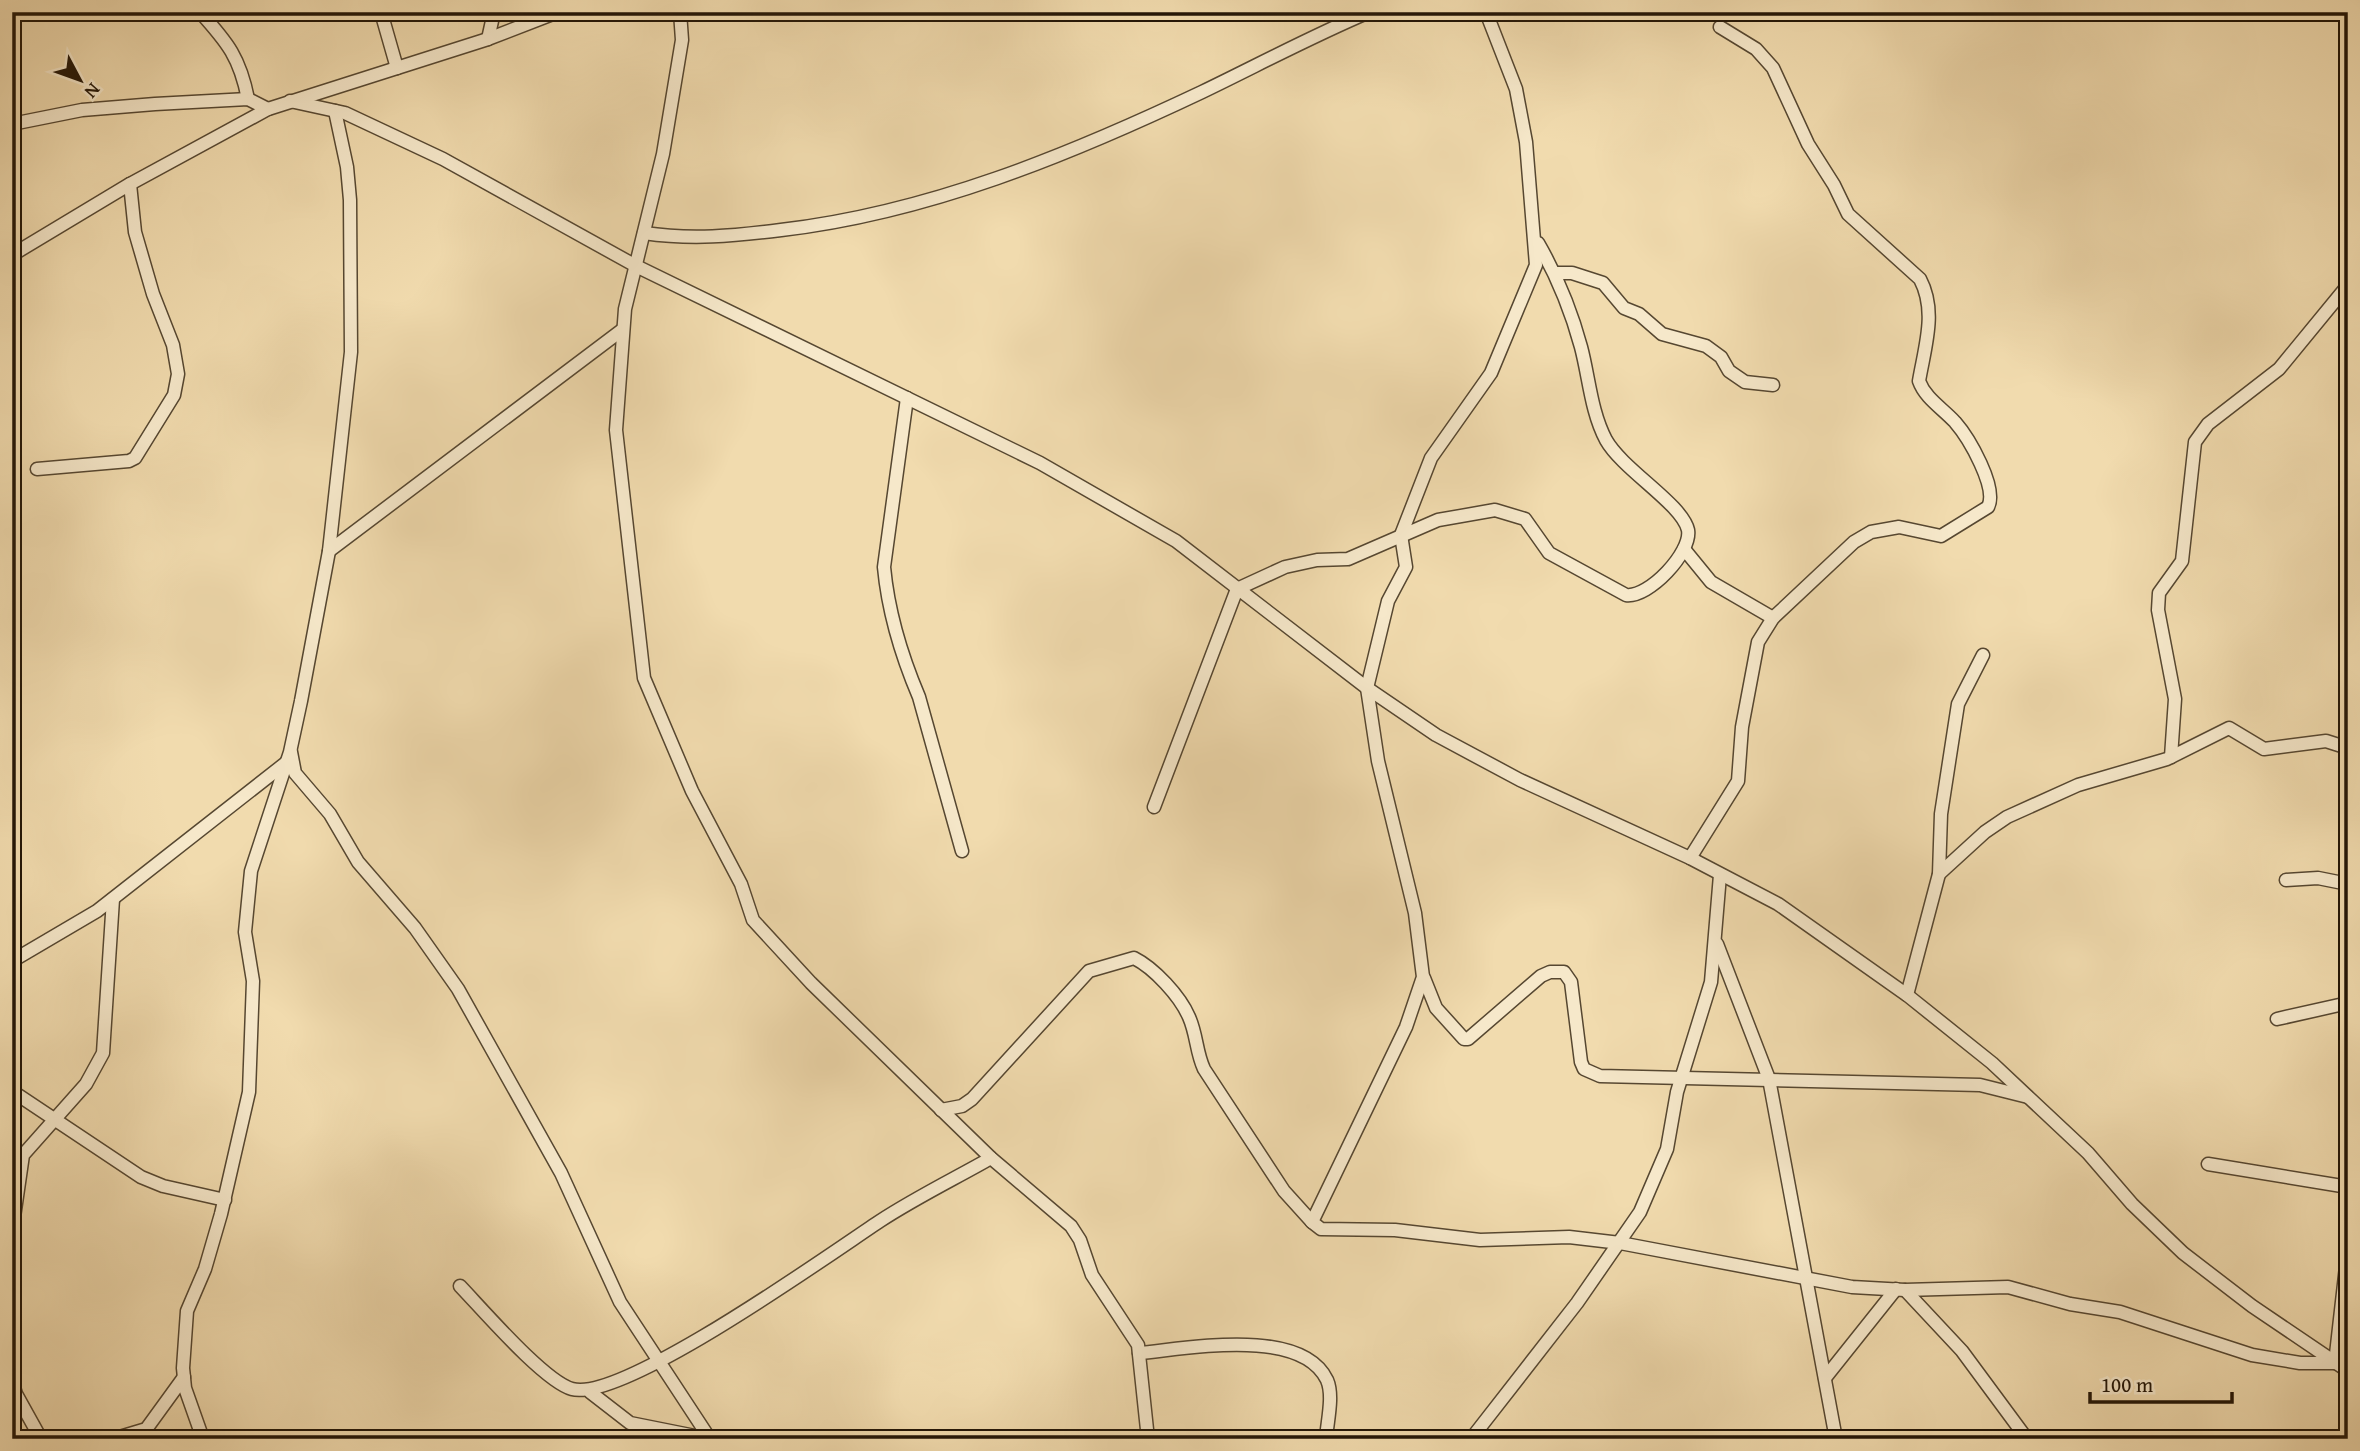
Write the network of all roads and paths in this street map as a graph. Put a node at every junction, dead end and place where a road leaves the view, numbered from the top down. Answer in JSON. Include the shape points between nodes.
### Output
{"nodes":[{"id":1,"x":200,"y":12,"type":"edge"},
{"id":2,"x":381,"y":12,"type":"edge"},
{"id":3,"x":494,"y":12,"type":"edge"},
{"id":4,"x":558,"y":12,"type":"edge"},
{"id":5,"x":680,"y":12,"type":"edge"},
{"id":6,"x":1370,"y":12,"type":"edge"},
{"id":7,"x":1486,"y":12,"type":"edge"},
{"id":8,"x":1720,"y":27,"type":"dead end"},
{"id":9,"x":488,"y":39,"type":"junction"},
{"id":10,"x":397,"y":68,"type":"junction"},
{"id":11,"x":248,"y":99,"type":"junction"},
{"id":12,"x":290,"y":101,"type":"junction"},
{"id":13,"x":268,"y":109,"type":"junction"},
{"id":14,"x":335,"y":111,"type":"junction"},
{"id":15,"x":12,"y":124,"type":"edge"},
{"id":16,"x":130,"y":184,"type":"junction"},
{"id":17,"x":644,"y":233,"type":"junction"},
{"id":18,"x":1536,"y":241,"type":"junction"},
{"id":19,"x":12,"y":255,"type":"edge"},
{"id":20,"x":636,"y":266,"type":"junction"},
{"id":21,"x":1555,"y":273,"type":"junction"},
{"id":22,"x":2348,"y":285,"type":"edge"},
{"id":23,"x":622,"y":330,"type":"junction"},
{"id":24,"x":1773,"y":385,"type":"dead end"},
{"id":25,"x":907,"y":398,"type":"junction"},
{"id":26,"x":37,"y":469,"type":"dead end"},
{"id":27,"x":1401,"y":535,"type":"junction"},
{"id":28,"x":1684,"y":549,"type":"junction"},
{"id":29,"x":329,"y":551,"type":"junction"},
{"id":30,"x":1237,"y":589,"type":"junction"},
{"id":31,"x":1773,"y":618,"type":"junction"},
{"id":32,"x":1983,"y":654,"type":"dead end"},
{"id":33,"x":1367,"y":688,"type":"junction"},
{"id":34,"x":2348,"y":748,"type":"edge"},
{"id":35,"x":289,"y":757,"type":"junction"},
{"id":36,"x":2171,"y":757,"type":"junction"},
{"id":37,"x":1154,"y":807,"type":"dead end"},
{"id":38,"x":962,"y":851,"type":"dead end"},
{"id":39,"x":1690,"y":858,"type":"junction"},
{"id":40,"x":1939,"y":874,"type":"junction"},
{"id":41,"x":1720,"y":875,"type":"junction"},
{"id":42,"x":2286,"y":880,"type":"dead end"},
{"id":43,"x":2348,"y":884,"type":"edge"},
{"id":44,"x":113,"y":899,"type":"junction"},
{"id":45,"x":1716,"y":944,"type":"junction"},
{"id":46,"x":12,"y":961,"type":"edge"},
{"id":47,"x":1423,"y":977,"type":"junction"},
{"id":48,"x":1907,"y":995,"type":"junction"},
{"id":49,"x":2348,"y":1003,"type":"edge"},
{"id":50,"x":2277,"y":1019,"type":"dead end"},
{"id":51,"x":1682,"y":1079,"type":"junction"},
{"id":52,"x":1769,"y":1079,"type":"junction"},
{"id":53,"x":12,"y":1091,"type":"edge"},
{"id":54,"x":2031,"y":1098,"type":"junction"},
{"id":55,"x":941,"y":1110,"type":"junction"},
{"id":56,"x":56,"y":1118,"type":"junction"},
{"id":57,"x":991,"y":1158,"type":"junction"},
{"id":58,"x":2208,"y":1164,"type":"dead end"},
{"id":59,"x":2348,"y":1187,"type":"edge"},
{"id":60,"x":225,"y":1200,"type":"junction"},
{"id":61,"x":1312,"y":1222,"type":"junction"},
{"id":62,"x":12,"y":1231,"type":"edge"},
{"id":63,"x":1620,"y":1243,"type":"junction"},
{"id":64,"x":2348,"y":1249,"type":"edge"},
{"id":65,"x":1808,"y":1281,"type":"junction"},
{"id":66,"x":460,"y":1286,"type":"dead end"},
{"id":67,"x":1901,"y":1290,"type":"junction"},
{"id":68,"x":1139,"y":1353,"type":"junction"},
{"id":69,"x":659,"y":1362,"type":"junction"},
{"id":70,"x":2335,"y":1363,"type":"junction"},
{"id":71,"x":2348,"y":1371,"type":"edge"},
{"id":72,"x":184,"y":1377,"type":"junction"},
{"id":73,"x":1825,"y":1378,"type":"junction"},
{"id":74,"x":12,"y":1381,"type":"edge"},
{"id":75,"x":590,"y":1392,"type":"junction"},
{"id":76,"x":141,"y":1434,"type":"edge"},
{"id":77,"x":41,"y":1439,"type":"edge"},
{"id":78,"x":113,"y":1439,"type":"edge"},
{"id":79,"x":203,"y":1439,"type":"edge"},
{"id":80,"x":710,"y":1439,"type":"edge"},
{"id":81,"x":1148,"y":1439,"type":"edge"},
{"id":82,"x":1326,"y":1439,"type":"edge"},
{"id":83,"x":1471,"y":1439,"type":"edge"},
{"id":84,"x":1836,"y":1439,"type":"edge"},
{"id":85,"x":2027,"y":1439,"type":"edge"}],
"edges":[{"from":1,"to":11,"type":"street","via":[[235,54]]},
{"from":2,"to":10,"type":"street"},
{"from":3,"to":9,"type":"street"},
{"from":4,"to":9,"type":"street"},
{"from":5,"to":17,"type":"street","via":[[682,40],[674,91]]},
{"from":6,"to":17,"type":"street","via":[[1136,122],[945,197],[796,229],[686,239]]},
{"from":7,"to":18,"type":"street","via":[[1516,89]]},
{"from":8,"to":31,"type":"street","via":[[1756,49],[1773,68],[1808,145],[1847,214],[1920,279],[1930,315],[1919,380],[1922,390],[1956,423],[1991,493],[1988,507],[1941,536],[1899,527],[1871,532],[1854,542]]},
{"from":9,"to":10,"type":"street"},
{"from":10,"to":12,"type":"street"},
{"from":11,"to":13,"type":"street"},
{"from":11,"to":15,"type":"street","via":[[82,110]]},
{"from":12,"to":13,"type":"street"},
{"from":12,"to":14,"type":"street"},
{"from":13,"to":16,"type":"street"},
{"from":14,"to":20,"type":"street","via":[[490,183]]},
{"from":14,"to":29,"type":"street","via":[[350,200],[351,339]]},
{"from":16,"to":19,"type":"street"},
{"from":16,"to":26,"type":"street","via":[[135,232],[173,345],[178,387],[135,458]]},
{"from":17,"to":20,"type":"street"},
{"from":18,"to":21,"type":"street"},
{"from":18,"to":27,"type":"street","via":[[1534,278],[1491,373],[1432,458]]},
{"from":20,"to":23,"type":"street"},
{"from":20,"to":25,"type":"street"},
{"from":21,"to":24,"type":"street","via":[[1573,273],[1603,283],[1624,308],[1639,314],[1662,334],[1706,346],[1745,382]]},
{"from":21,"to":28,"type":"street","via":[[1581,347],[1604,437],[1632,472],[1684,520],[1688,536]]},
{"from":22,"to":36,"type":"street","via":[[2279,369],[2208,424],[2195,442],[2183,554],[2179,567],[2162,586],[2159,602],[2175,699]]},
{"from":23,"to":29,"type":"street"},
{"from":23,"to":55,"type":"street","via":[[616,430],[644,678],[692,791],[741,884],[753,920]]},
{"from":25,"to":30,"type":"street","via":[[1040,463],[1151,525]]},
{"from":25,"to":38,"type":"street","via":[[885,582]]},
{"from":27,"to":28,"type":"street","via":[[1467,513],[1504,511],[1528,522],[1549,553],[1632,596],[1658,582]]},
{"from":27,"to":30,"type":"street","via":[[1348,559],[1284,567]]},
{"from":27,"to":33,"type":"street","via":[[1406,568],[1388,601]]},
{"from":28,"to":31,"type":"street","via":[[1711,582]]},
{"from":29,"to":35,"type":"street"},
{"from":30,"to":33,"type":"street"},
{"from":30,"to":37,"type":"street"},
{"from":31,"to":39,"type":"street","via":[[1758,642],[1742,727],[1738,781]]},
{"from":32,"to":40,"type":"street","via":[[1961,694],[1949,747]]},
{"from":33,"to":39,"type":"street","via":[[1436,735],[1520,780]]},
{"from":33,"to":47,"type":"street","via":[[1378,761],[1415,913]]},
{"from":34,"to":36,"type":"street","via":[[2326,741],[2264,749],[2228,728]]},
{"from":35,"to":44,"type":"street"},
{"from":35,"to":60,"type":"street","via":[[251,871],[245,932],[253,981],[249,1092]]},
{"from":35,"to":69,"type":"street","via":[[295,773],[330,814],[358,862],[442,963],[561,1173],[620,1302]]},
{"from":36,"to":40,"type":"street","via":[[2078,785],[2007,817]]},
{"from":39,"to":41,"type":"street"},
{"from":40,"to":48,"type":"street"},
{"from":41,"to":45,"type":"street"},
{"from":41,"to":48,"type":"street","via":[[1778,905]]},
{"from":42,"to":43,"type":"street","via":[[2318,878]]},
{"from":44,"to":46,"type":"street"},
{"from":44,"to":56,"type":"street","via":[[103,1053],[86,1084]]},
{"from":45,"to":51,"type":"street","via":[[1711,982]]},
{"from":45,"to":52,"type":"street"},
{"from":47,"to":51,"type":"street","via":[[1436,1008],[1468,1039],[1541,976],[1564,972],[1571,982],[1584,1069],[1600,1076]]},
{"from":47,"to":61,"type":"street","via":[[1406,1027]]},
{"from":48,"to":54,"type":"street"},
{"from":49,"to":50,"type":"street"},
{"from":51,"to":52,"type":"street"},
{"from":51,"to":63,"type":"street","via":[[1667,1149],[1640,1212]]},
{"from":52,"to":54,"type":"street","via":[[1980,1085]]},
{"from":52,"to":65,"type":"street"},
{"from":53,"to":56,"type":"street"},
{"from":54,"to":70,"type":"street","via":[[2183,1252]]},
{"from":55,"to":57,"type":"street"},
{"from":55,"to":61,"type":"street","via":[[972,1099],[1089,971],[1133,958],[1150,969],[1181,1003],[1204,1069],[1284,1191]]},
{"from":56,"to":60,"type":"street","via":[[141,1177]]},
{"from":56,"to":62,"type":"street","via":[[23,1155]]},
{"from":57,"to":68,"type":"street","via":[[1071,1226],[1092,1275],[1124,1320]]},
{"from":57,"to":69,"type":"street","via":[[881,1220]]},
{"from":58,"to":59,"type":"street"},
{"from":60,"to":72,"type":"street","via":[[187,1311]]},
{"from":61,"to":63,"type":"street","via":[[1321,1229],[1395,1230],[1480,1240],[1569,1237]]},
{"from":63,"to":65,"type":"street"},
{"from":63,"to":83,"type":"street"},
{"from":64,"to":70,"type":"street"},
{"from":65,"to":67,"type":"street"},
{"from":65,"to":73,"type":"street"},
{"from":66,"to":75,"type":"street","via":[[551,1378],[571,1389]]},
{"from":67,"to":70,"type":"street","via":[[2008,1287],[2120,1312],[2252,1355]]},
{"from":67,"to":73,"type":"street"},
{"from":67,"to":85,"type":"street","via":[[1962,1351]]},
{"from":68,"to":81,"type":"street"},
{"from":68,"to":82,"type":"street","via":[[1241,1344],[1277,1346],[1298,1355],[1326,1380]]},
{"from":69,"to":75,"type":"street"},
{"from":69,"to":80,"type":"street"},
{"from":70,"to":71,"type":"street"},
{"from":72,"to":76,"type":"street"},
{"from":72,"to":79,"type":"street"},
{"from":73,"to":84,"type":"street"},
{"from":74,"to":77,"type":"street"},
{"from":75,"to":80,"type":"street","via":[[630,1423]]},
{"from":76,"to":78,"type":"street"}]}
